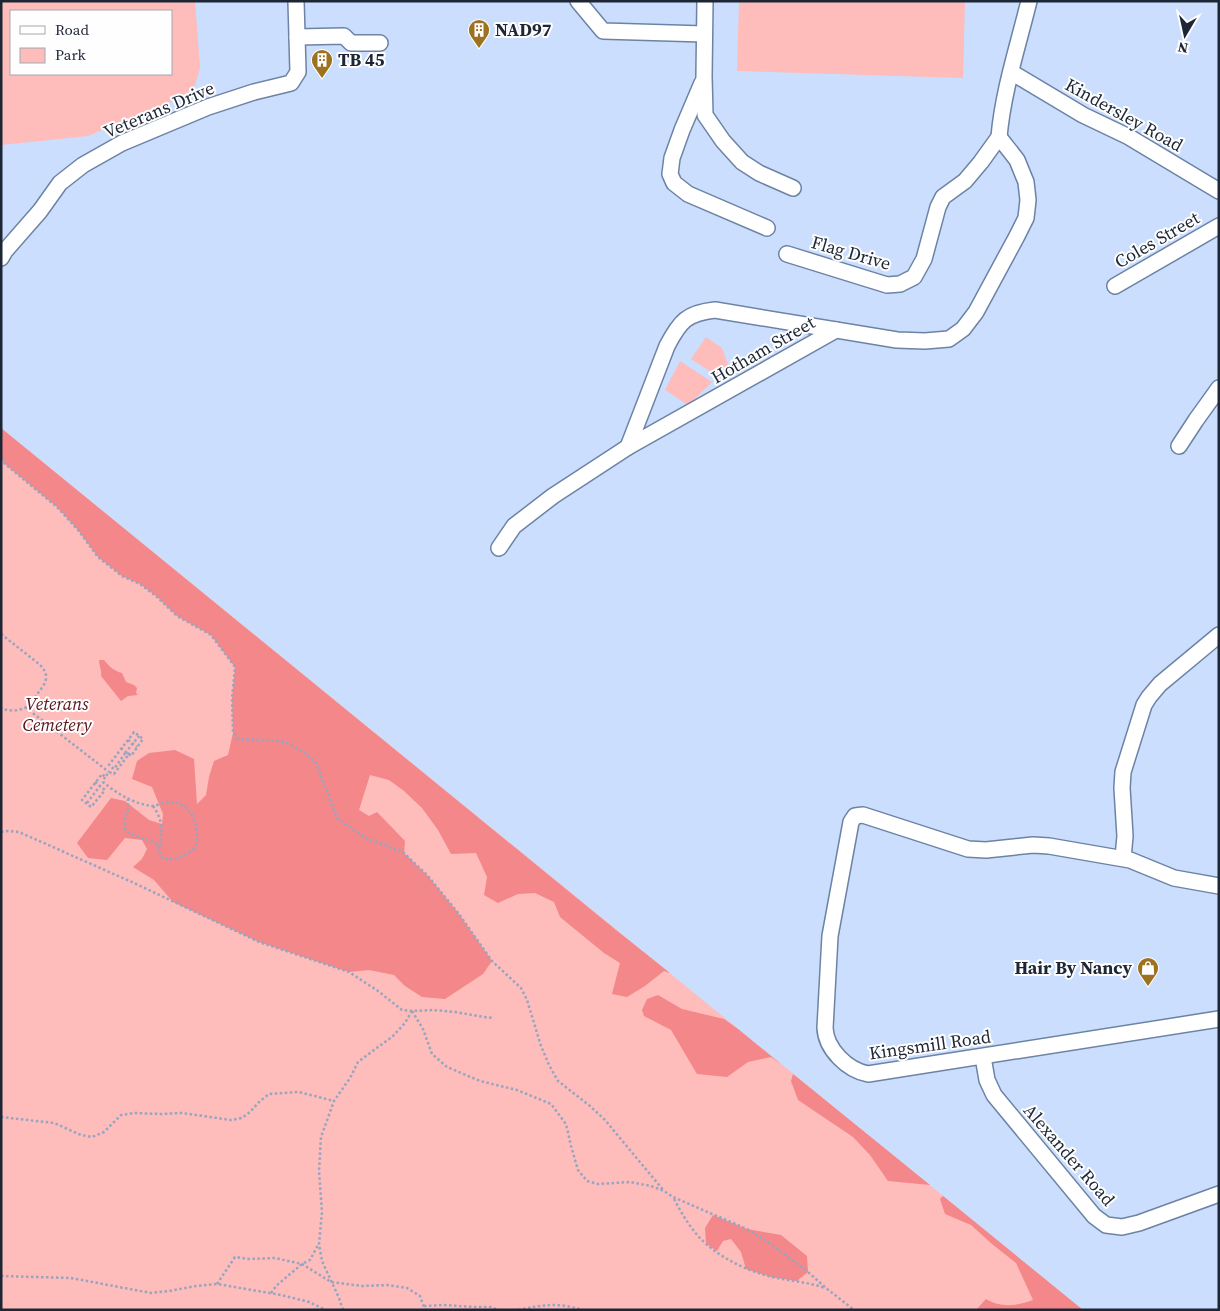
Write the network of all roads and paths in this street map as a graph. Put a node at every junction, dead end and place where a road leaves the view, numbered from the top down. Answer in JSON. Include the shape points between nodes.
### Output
{"nodes":[{"id":1,"x":296,"y":1,"type":"edge"},
{"id":2,"x":578,"y":1,"type":"edge"},
{"id":3,"x":705,"y":1,"type":"edge"},
{"id":4,"x":1029,"y":1,"type":"edge"},
{"id":5,"x":704,"y":34,"type":"junction"},
{"id":6,"x":297,"y":37,"type":"junction"},
{"id":7,"x":380,"y":43,"type":"dead end"},
{"id":8,"x":1011,"y":72,"type":"junction"},
{"id":9,"x":704,"y":77,"type":"junction"},
{"id":10,"x":999,"y":137,"type":"junction"},
{"id":11,"x":793,"y":188,"type":"dead end"},
{"id":12,"x":1219,"y":191,"type":"edge"},
{"id":13,"x":1219,"y":226,"type":"edge"},
{"id":14,"x":768,"y":228,"type":"dead end"},
{"id":15,"x":787,"y":254,"type":"dead end"},
{"id":16,"x":1,"y":258,"type":"edge"},
{"id":17,"x":1115,"y":286,"type":"dead end"},
{"id":18,"x":836,"y":330,"type":"junction"},
{"id":19,"x":1219,"y":388,"type":"edge"},
{"id":20,"x":1179,"y":446,"type":"dead end"},
{"id":21,"x":628,"y":447,"type":"junction"},
{"id":22,"x":1,"y":458,"type":"edge"},
{"id":23,"x":499,"y":548,"type":"dead end"},
{"id":24,"x":1,"y":634,"type":"edge"},
{"id":25,"x":1219,"y":635,"type":"edge"},
{"id":26,"x":1,"y":708,"type":"edge"},
{"id":27,"x":25,"y":708,"type":"junction"},
{"id":28,"x":139,"y":736,"type":"junction"},
{"id":29,"x":128,"y":740,"type":"junction"},
{"id":30,"x":133,"y":744,"type":"junction"},
{"id":31,"x":137,"y":747,"type":"junction"},
{"id":32,"x":121,"y":748,"type":"junction"},
{"id":33,"x":128,"y":753,"type":"junction"},
{"id":34,"x":115,"y":756,"type":"junction"},
{"id":35,"x":120,"y":760,"type":"junction"},
{"id":36,"x":109,"y":772,"type":"junction"},
{"id":37,"x":105,"y":777,"type":"junction"},
{"id":38,"x":95,"y":782,"type":"junction"},
{"id":39,"x":100,"y":786,"type":"junction"},
{"id":40,"x":88,"y":791,"type":"junction"},
{"id":41,"x":93,"y":795,"type":"junction"},
{"id":42,"x":98,"y":798,"type":"junction"},
{"id":43,"x":128,"y":798,"type":"junction"},
{"id":44,"x":86,"y":803,"type":"junction"},
{"id":45,"x":153,"y":806,"type":"junction"},
{"id":46,"x":1,"y":832,"type":"edge"},
{"id":47,"x":159,"y":849,"type":"junction"},
{"id":48,"x":1122,"y":858,"type":"junction"},
{"id":49,"x":1219,"y":886,"type":"edge"},
{"id":50,"x":412,"y":1011,"type":"junction"},
{"id":51,"x":494,"y":1018,"type":"dead end"},
{"id":52,"x":1219,"y":1020,"type":"edge"},
{"id":53,"x":983,"y":1057,"type":"junction"},
{"id":54,"x":334,"y":1101,"type":"junction"},
{"id":55,"x":1,"y":1117,"type":"edge"},
{"id":56,"x":664,"y":1191,"type":"junction"},
{"id":57,"x":1219,"y":1194,"type":"edge"},
{"id":58,"x":673,"y":1197,"type":"junction"},
{"id":59,"x":319,"y":1244,"type":"junction"},
{"id":60,"x":302,"y":1264,"type":"junction"},
{"id":61,"x":1,"y":1276,"type":"edge"},
{"id":62,"x":331,"y":1282,"type":"junction"},
{"id":63,"x":217,"y":1284,"type":"junction"},
{"id":64,"x":826,"y":1288,"type":"junction"},
{"id":65,"x":271,"y":1293,"type":"junction"},
{"id":66,"x":424,"y":1308,"type":"edge"},
{"id":67,"x":326,"y":1310,"type":"edge"},
{"id":68,"x":342,"y":1310,"type":"edge"},
{"id":69,"x":498,"y":1310,"type":"edge"},
{"id":70,"x":518,"y":1310,"type":"edge"},
{"id":71,"x":582,"y":1310,"type":"edge"},
{"id":72,"x":854,"y":1310,"type":"edge"}],
"edges":[{"from":1,"to":6,"type":"street","name":"Veterans Drive"},
{"from":2,"to":5,"type":"street","via":[[602,31]]},
{"from":3,"to":5,"type":"street"},
{"from":4,"to":8,"type":"street"},
{"from":5,"to":9,"type":"street"},
{"from":6,"to":7,"type":"street","via":[[344,36],[351,43]]},
{"from":6,"to":16,"type":"street","name":"Veterans Drive","via":[[298,72],[291,83],[208,107],[122,143],[82,165],[54,184],[40,211]]},
{"from":8,"to":10,"type":"street"},
{"from":8,"to":12,"type":"street","name":"Kindersley Road"},
{"from":9,"to":11,"type":"street","via":[[705,114],[723,141],[742,162]]},
{"from":9,"to":14,"type":"street","via":[[672,158],[670,174],[674,184],[688,194]]},
{"from":10,"to":15,"type":"street","name":"Flag Drive","via":[[965,181],[943,197],[924,259],[914,278],[887,285]]},
{"from":10,"to":18,"type":"street","name":"Hotham Street","via":[[1017,160],[1026,182],[1026,218],[976,312],[963,330],[949,338],[925,341]]},
{"from":13,"to":17,"type":"street","name":"Coles Street"},
{"from":18,"to":21,"type":"street","name":"Hotham Street"},
{"from":18,"to":21,"type":"street","via":[[716,310],[691,315],[675,330],[667,346]]},
{"from":19,"to":20,"type":"street"},
{"from":21,"to":23,"type":"street","name":"Hotham Street","via":[[514,526]]},
{"from":22,"to":56,"type":"path","via":[[57,507],[98,557],[122,576],[140,584],[177,616],[211,635],[235,667],[233,733],[238,739],[281,741],[304,752],[316,763],[337,818],[364,837],[404,853],[428,876],[492,961],[521,988],[541,1046],[558,1081],[605,1120]]},
{"from":24,"to":27,"type":"path","via":[[39,664],[46,674],[43,686]]},
{"from":25,"to":48,"type":"street","via":[[1160,684],[1144,705],[1123,772],[1126,836]]},
{"from":26,"to":27,"type":"path","via":[[7,711]]},
{"from":27,"to":36,"type":"path"},
{"from":28,"to":29,"type":"path","via":[[134,732]]},
{"from":28,"to":30,"type":"path"},
{"from":28,"to":31,"type":"path","via":[[143,739]]},
{"from":29,"to":30,"type":"path"},
{"from":29,"to":32,"type":"path"},
{"from":30,"to":31,"type":"path"},
{"from":30,"to":33,"type":"path"},
{"from":31,"to":33,"type":"path","via":[[131,756]]},
{"from":32,"to":33,"type":"path"},
{"from":32,"to":34,"type":"path"},
{"from":33,"to":35,"type":"path"},
{"from":33,"to":36,"type":"path","via":[[114,774]]},
{"from":34,"to":35,"type":"path"},
{"from":34,"to":35,"type":"path","via":[[109,765],[114,768]]},
{"from":36,"to":37,"type":"path"},
{"from":37,"to":38,"type":"path","via":[[102,774]]},
{"from":37,"to":43,"type":"path","via":[[103,782]]},
{"from":38,"to":39,"type":"path"},
{"from":38,"to":40,"type":"path"},
{"from":39,"to":41,"type":"path"},
{"from":39,"to":42,"type":"path","via":[[105,790]]},
{"from":40,"to":41,"type":"path"},
{"from":40,"to":44,"type":"path","via":[[82,800]]},
{"from":41,"to":42,"type":"path"},
{"from":41,"to":44,"type":"path"},
{"from":42,"to":44,"type":"path","via":[[91,807]]},
{"from":43,"to":45,"type":"path"},
{"from":43,"to":47,"type":"path","via":[[126,831],[154,842]]},
{"from":45,"to":47,"type":"path","via":[[162,828]]},
{"from":45,"to":47,"type":"path","via":[[179,803],[188,810],[197,828],[196,846],[190,852],[165,859]]},
{"from":46,"to":50,"type":"path","via":[[19,832],[259,942],[350,972],[402,1010]]},
{"from":48,"to":49,"type":"street","via":[[1174,878]]},
{"from":48,"to":53,"type":"street","name":"Kingsmill Road","via":[[1033,845],[968,849],[863,815],[855,816],[850,822],[829,950],[825,1035],[830,1047],[855,1070],[868,1074]]},
{"from":50,"to":51,"type":"path","via":[[433,1010]]},
{"from":50,"to":54,"type":"path","via":[[393,1036],[358,1062]]},
{"from":50,"to":56,"type":"path","via":[[432,1054],[447,1067],[551,1104],[566,1124],[578,1170],[587,1181],[598,1184],[630,1182]]},
{"from":52,"to":53,"type":"street","name":"Kingsmill Road"},
{"from":53,"to":57,"type":"street","name":"Alexander Road","via":[[994,1096],[1094,1216],[1106,1225],[1130,1225]]},
{"from":54,"to":55,"type":"path","via":[[299,1092],[269,1094],[242,1118],[231,1120],[182,1113],[134,1113],[121,1115],[104,1132],[92,1136],[81,1135],[54,1123]]},
{"from":54,"to":59,"type":"path","via":[[321,1137]]},
{"from":56,"to":58,"type":"path"},
{"from":58,"to":64,"type":"path","via":[[747,1229],[786,1255]]},
{"from":58,"to":64,"type":"path","via":[[694,1232],[728,1259],[746,1269]]},
{"from":59,"to":60,"type":"path","via":[[310,1260]]},
{"from":59,"to":62,"type":"path"},
{"from":60,"to":62,"type":"path"},
{"from":60,"to":63,"type":"path","via":[[275,1258],[235,1257]]},
{"from":60,"to":65,"type":"path"},
{"from":61,"to":63,"type":"path","via":[[71,1278],[151,1293]]},
{"from":62,"to":66,"type":"path","via":[[407,1288],[420,1296]]},
{"from":62,"to":68,"type":"path"},
{"from":63,"to":65,"type":"path"},
{"from":64,"to":72,"type":"path"},
{"from":65,"to":67,"type":"path","via":[[309,1302]]},
{"from":66,"to":69,"type":"path","via":[[444,1304]]},
{"from":70,"to":71,"type":"path","via":[[554,1304]]}]}
